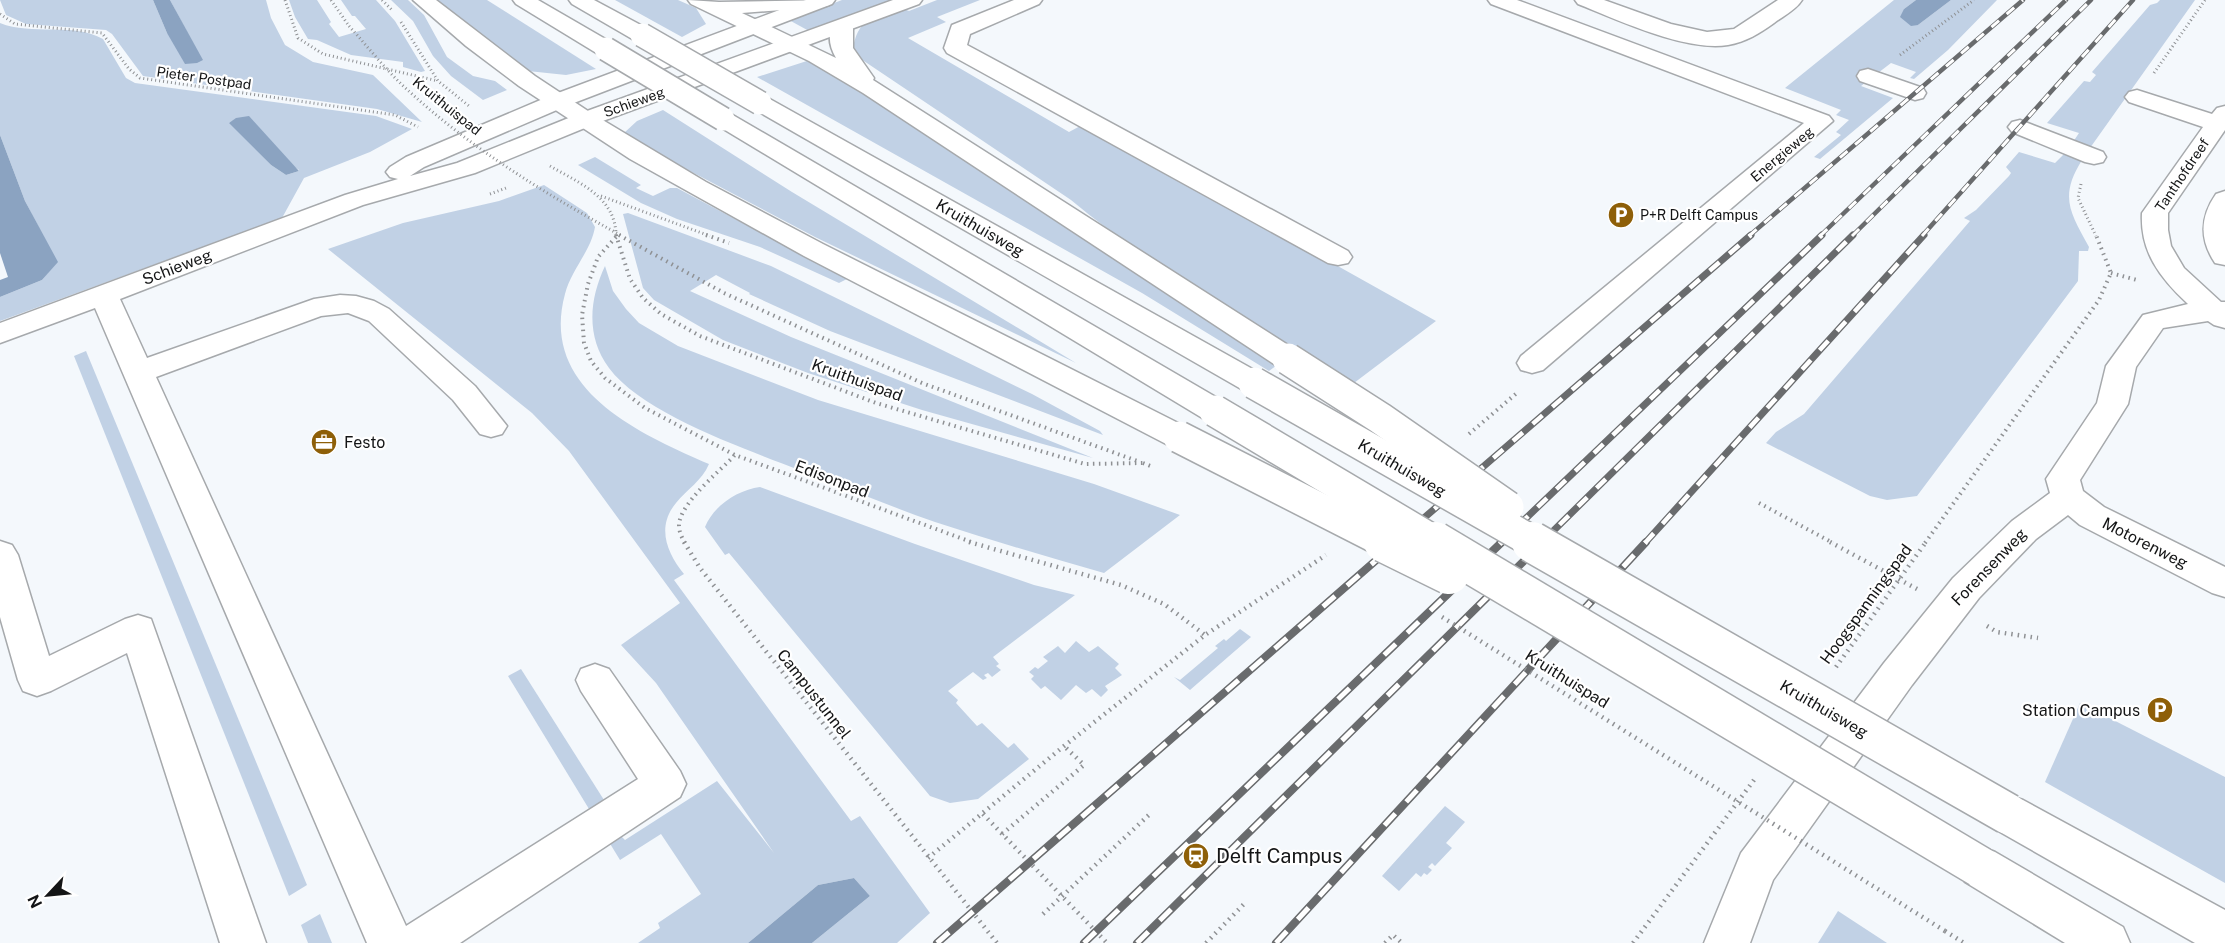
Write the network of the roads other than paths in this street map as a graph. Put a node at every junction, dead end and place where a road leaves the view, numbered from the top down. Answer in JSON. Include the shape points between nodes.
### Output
{"nodes":[{"id":1,"x":423,"y":0,"type":"edge"},
{"id":2,"x":523,"y":0,"type":"edge"},
{"id":3,"x":579,"y":0,"type":"edge"},
{"id":4,"x":698,"y":0,"type":"edge"},
{"id":5,"x":912,"y":0,"type":"edge"},
{"id":6,"x":1032,"y":0,"type":"edge"},
{"id":7,"x":1498,"y":0,"type":"edge"},
{"id":8,"x":1585,"y":0,"type":"edge"},
{"id":9,"x":1792,"y":0,"type":"edge"},
{"id":10,"x":823,"y":1,"type":"edge"},
{"id":11,"x":717,"y":8,"type":"junction"},
{"id":12,"x":755,"y":26,"type":"junction"},
{"id":13,"x":842,"y":26,"type":"junction"},
{"id":14,"x":793,"y":45,"type":"junction"},
{"id":15,"x":1868,"y":76,"type":"road end"},
{"id":16,"x":871,"y":88,"type":"junction"},
{"id":17,"x":1915,"y":93,"type":"dead end"},
{"id":18,"x":2137,"y":98,"type":"road end"},
{"id":19,"x":558,"y":101,"type":"junction"},
{"id":20,"x":2221,"y":118,"type":"edge"},
{"id":21,"x":584,"y":120,"type":"junction"},
{"id":22,"x":2020,"y":127,"type":"dead end"},
{"id":23,"x":2094,"y":157,"type":"dead end"},
{"id":24,"x":2225,"y":199,"type":"edge"},
{"id":25,"x":354,"y":200,"type":"junction"},
{"id":26,"x":1338,"y":257,"type":"dead end"},
{"id":27,"x":2225,"y":257,"type":"edge"},
{"id":28,"x":104,"y":295,"type":"junction"},
{"id":29,"x":2221,"y":314,"type":"edge"},
{"id":30,"x":0,"y":334,"type":"edge"},
{"id":31,"x":1532,"y":363,"type":"dead end"},
{"id":32,"x":137,"y":373,"type":"junction"},
{"id":33,"x":491,"y":426,"type":"dead end"},
{"id":34,"x":2068,"y":496,"type":"junction"},
{"id":35,"x":0,"y":555,"type":"edge"},
{"id":36,"x":2225,"y":583,"type":"edge"},
{"id":37,"x":1697,"y":638,"type":"junction"},
{"id":38,"x":595,"y":680,"type":"dead end"},
{"id":39,"x":1671,"y":683,"type":"junction"},
{"id":40,"x":2225,"y":935,"type":"edge"},
{"id":41,"x":243,"y":943,"type":"edge"},
{"id":42,"x":390,"y":943,"type":"edge"},
{"id":43,"x":420,"y":943,"type":"edge"},
{"id":44,"x":1726,"y":943,"type":"edge"},
{"id":45,"x":2107,"y":943,"type":"edge"}],
"edges":[{"from":1,"to":19,"type":"main road"},
{"from":2,"to":39,"type":"main road","bridge":true},
{"from":3,"to":37,"type":"main road","name":"Kruithuisweg","bridge":true},
{"from":4,"to":11,"type":"main road"},
{"from":5,"to":13,"type":"main road","name":"Schieweg"},
{"from":6,"to":26,"type":"main road","via":[[960,30],[955,48]]},
{"from":7,"to":31,"type":"main road","name":"Energieweg","via":[[1821,121]]},
{"from":8,"to":9,"type":"main road","via":[[1674,32],[1717,39],[1740,36]]},
{"from":10,"to":11,"type":"main road"},
{"from":10,"to":12,"type":"main road","name":"Schieweg"},
{"from":11,"to":12,"type":"main road"},
{"from":12,"to":14,"type":"main road"},
{"from":12,"to":19,"type":"main road","name":"Schieweg"},
{"from":13,"to":14,"type":"main road","name":"Schieweg"},
{"from":13,"to":16,"type":"main road","via":[[842,51]]},
{"from":14,"to":16,"type":"main road"},
{"from":14,"to":21,"type":"main road","name":"Schieweg"},
{"from":15,"to":17,"type":"main road"},
{"from":16,"to":37,"type":"main road","bridge":true,"via":[[1380,418]]},
{"from":18,"to":20,"type":"main road"},
{"from":19,"to":21,"type":"main road"},
{"from":19,"to":25,"type":"main road","name":"Schieweg","via":[[415,162]]},
{"from":20,"to":29,"type":"main road","name":"Tanthofdreef","via":[[2155,213],[2152,228],[2166,264],[2191,294]]},
{"from":21,"to":25,"type":"main road","name":"Schieweg","via":[[466,168]]},
{"from":21,"to":39,"type":"main road","bridge":true,"via":[[779,233],[1254,477]]},
{"from":22,"to":23,"type":"main road"},
{"from":24,"to":27,"type":"main road","via":[[2216,219],[2215,240]]},
{"from":25,"to":28,"type":"main road","name":"Schieweg"},
{"from":28,"to":30,"type":"main road","name":"Schieweg"},
{"from":28,"to":32,"type":"main road"},
{"from":29,"to":34,"type":"main road","via":[[2176,315],[2153,321],[2121,366],[2112,404],[2063,479]]},
{"from":32,"to":33,"type":"main road","via":[[305,310],[357,305],[387,323],[464,393]]},
{"from":32,"to":42,"type":"main road"},
{"from":34,"to":36,"type":"main road","name":"Motorenweg","via":[[2092,516]]},
{"from":34,"to":44,"type":"main road","name":"Forensenweg","via":[[2011,542],[1966,588],[1898,674],[1756,868]]},
{"from":35,"to":41,"type":"main road","via":[[37,680],[138,630]]},
{"from":37,"to":40,"type":"main road","name":"Kruithuisweg","bridge":true},
{"from":38,"to":43,"type":"main road","via":[[665,784]]},
{"from":39,"to":45,"type":"main road","bridge":true}]}
